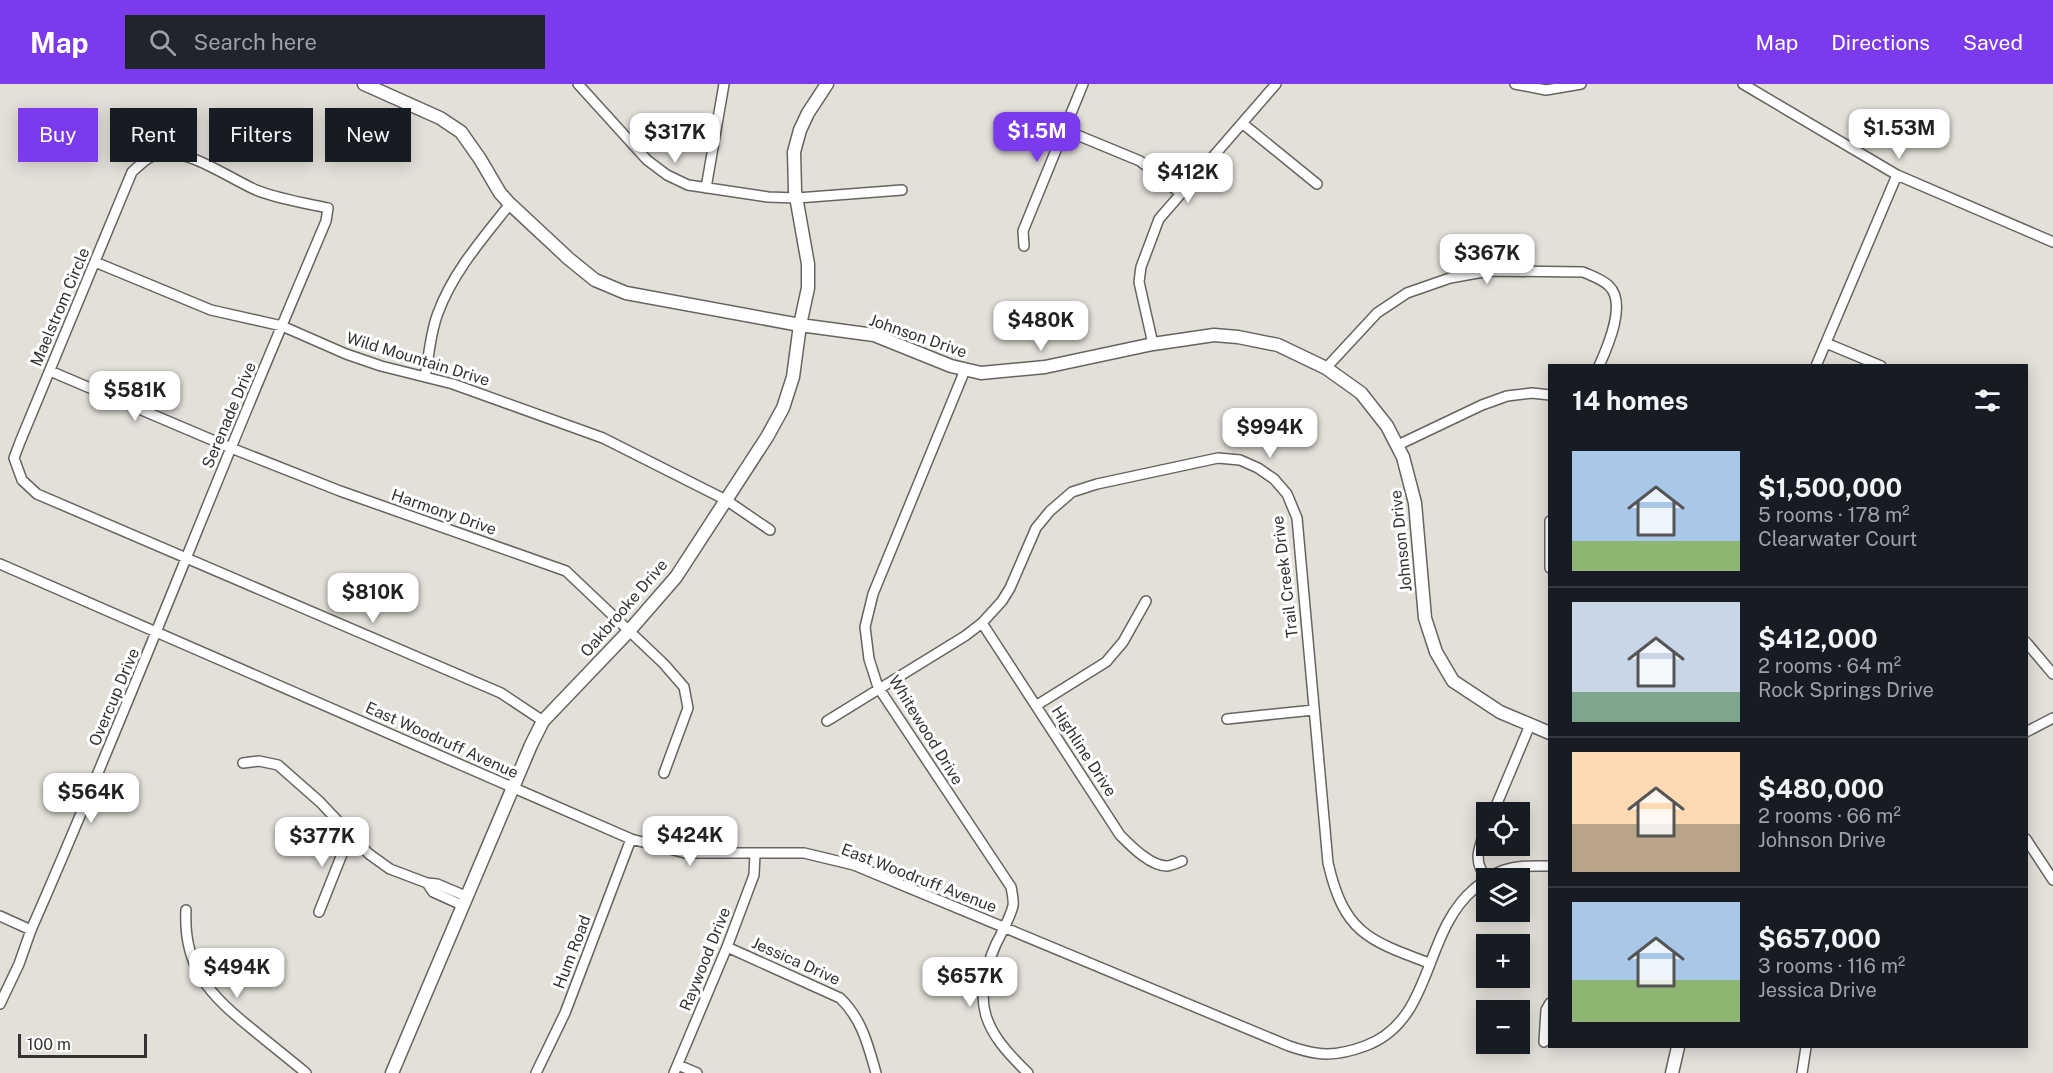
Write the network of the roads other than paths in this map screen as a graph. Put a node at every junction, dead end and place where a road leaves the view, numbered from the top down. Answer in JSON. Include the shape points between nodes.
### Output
{"nodes":[{"id":1,"x":364,"y":84,"type":"edge"},
{"id":2,"x":578,"y":84,"type":"edge"},
{"id":3,"x":724,"y":84,"type":"edge"},
{"id":4,"x":827,"y":84,"type":"edge"},
{"id":5,"x":1083,"y":84,"type":"edge"},
{"id":6,"x":1276,"y":84,"type":"edge"},
{"id":7,"x":1515,"y":84,"type":"edge"},
{"id":8,"x":1581,"y":84,"type":"edge"},
{"id":9,"x":1743,"y":84,"type":"edge"},
{"id":10,"x":385,"y":88,"type":"edge"},
{"id":11,"x":1242,"y":123,"type":"junction"},
{"id":12,"x":1065,"y":130,"type":"junction"},
{"id":13,"x":1897,"y":175,"type":"junction"},
{"id":14,"x":1317,"y":184,"type":"dead end"},
{"id":15,"x":706,"y":188,"type":"junction"},
{"id":16,"x":902,"y":190,"type":"dead end"},
{"id":17,"x":1180,"y":193,"type":"junction"},
{"id":18,"x":797,"y":198,"type":"junction"},
{"id":19,"x":510,"y":204,"type":"junction"},
{"id":20,"x":328,"y":208,"type":"joint"},
{"id":21,"x":2053,"y":242,"type":"edge"},
{"id":22,"x":1024,"y":246,"type":"dead end"},
{"id":23,"x":95,"y":262,"type":"junction"},
{"id":24,"x":800,"y":325,"type":"junction"},
{"id":25,"x":282,"y":326,"type":"junction"},
{"id":26,"x":1826,"y":343,"type":"junction"},
{"id":27,"x":1153,"y":344,"type":"junction"},
{"id":28,"x":1600,"y":364,"type":"edge"},
{"id":29,"x":1817,"y":364,"type":"edge"},
{"id":30,"x":1876,"y":364,"type":"edge"},
{"id":31,"x":1326,"y":368,"type":"junction"},
{"id":32,"x":50,"y":370,"type":"junction"},
{"id":33,"x":965,"y":370,"type":"junction"},
{"id":34,"x":424,"y":377,"type":"junction"},
{"id":35,"x":1548,"y":395,"type":"edge"},
{"id":36,"x":1398,"y":445,"type":"junction"},
{"id":37,"x":231,"y":448,"type":"junction"},
{"id":38,"x":726,"y":500,"type":"junction"},
{"id":39,"x":770,"y":530,"type":"dead end"},
{"id":40,"x":187,"y":558,"type":"junction"},
{"id":41,"x":0,"y":564,"type":"edge"},
{"id":42,"x":1146,"y":601,"type":"dead end"},
{"id":43,"x":982,"y":623,"type":"junction"},
{"id":44,"x":629,"y":631,"type":"junction"},
{"id":45,"x":157,"y":633,"type":"junction"},
{"id":46,"x":2028,"y":644,"type":"edge"},
{"id":47,"x":2053,"y":674,"type":"edge"},
{"id":48,"x":878,"y":687,"type":"junction"},
{"id":49,"x":1037,"y":705,"type":"junction"},
{"id":50,"x":1314,"y":710,"type":"junction"},
{"id":51,"x":2053,"y":718,"type":"edge"},
{"id":52,"x":1227,"y":719,"type":"dead end"},
{"id":53,"x":827,"y":720,"type":"dead end"},
{"id":54,"x":543,"y":721,"type":"junction"},
{"id":55,"x":1530,"y":725,"type":"junction"},
{"id":56,"x":2028,"y":731,"type":"edge"},
{"id":57,"x":1548,"y":732,"type":"edge"},
{"id":58,"x":243,"y":763,"type":"dead end"},
{"id":59,"x":664,"y":773,"type":"dead end"},
{"id":60,"x":513,"y":788,"type":"junction"},
{"id":61,"x":1498,"y":802,"type":"edge"},
{"id":62,"x":350,"y":834,"type":"junction"},
{"id":63,"x":631,"y":839,"type":"junction"},
{"id":64,"x":2028,"y":842,"type":"edge"},
{"id":65,"x":755,"y":854,"type":"junction"},
{"id":66,"x":1182,"y":861,"type":"dead end"},
{"id":67,"x":1548,"y":866,"type":"edge"},
{"id":68,"x":1512,"y":868,"type":"edge"},
{"id":69,"x":2053,"y":880,"type":"edge"},
{"id":70,"x":1476,"y":887,"type":"edge"},
{"id":71,"x":466,"y":901,"type":"junction"},
{"id":72,"x":186,"y":910,"type":"dead end"},
{"id":73,"x":319,"y":912,"type":"dead end"},
{"id":74,"x":0,"y":916,"type":"edge"},
{"id":75,"x":1004,"y":927,"type":"junction"},
{"id":76,"x":31,"y":930,"type":"junction"},
{"id":77,"x":727,"y":947,"type":"junction"},
{"id":78,"x":1430,"y":963,"type":"junction"},
{"id":79,"x":0,"y":1004,"type":"edge"},
{"id":80,"x":1548,"y":1006,"type":"edge"},
{"id":81,"x":1544,"y":1042,"type":"dead end"},
{"id":82,"x":1678,"y":1048,"type":"edge"},
{"id":83,"x":1806,"y":1048,"type":"edge"},
{"id":84,"x":676,"y":1069,"type":"edge"},
{"id":85,"x":306,"y":1073,"type":"edge"},
{"id":86,"x":392,"y":1073,"type":"edge"},
{"id":87,"x":536,"y":1073,"type":"edge"},
{"id":88,"x":697,"y":1073,"type":"edge"},
{"id":89,"x":876,"y":1073,"type":"edge"},
{"id":90,"x":1028,"y":1073,"type":"edge"},
{"id":91,"x":1672,"y":1073,"type":"edge"},
{"id":92,"x":1802,"y":1073,"type":"edge"}],
"edges":[{"from":1,"to":10,"type":"street","name":"Johnson Drive"},
{"from":2,"to":15,"type":"street","via":[[647,160],[687,185]]},
{"from":3,"to":15,"type":"street"},
{"from":4,"to":18,"type":"street","name":"Oakbrooke Drive","via":[[808,113],[794,152]]},
{"from":5,"to":12,"type":"street"},
{"from":6,"to":11,"type":"street"},
{"from":7,"to":8,"type":"street","via":[[1546,90]]},
{"from":9,"to":13,"type":"street"},
{"from":10,"to":19,"type":"street","name":"Johnson Drive","via":[[461,132]]},
{"from":11,"to":14,"type":"street"},
{"from":11,"to":17,"type":"street"},
{"from":12,"to":17,"type":"street","via":[[1140,161]]},
{"from":12,"to":22,"type":"street","via":[[1023,231]]},
{"from":13,"to":21,"type":"street"},
{"from":13,"to":26,"type":"street"},
{"from":15,"to":18,"type":"street"},
{"from":16,"to":18,"type":"street"},
{"from":17,"to":27,"type":"street","via":[[1159,219],[1141,267],[1139,282]]},
{"from":18,"to":24,"type":"street","name":"Oakbrooke Drive","via":[[808,264],[808,288]]},
{"from":19,"to":24,"type":"street","name":"Johnson Drive","via":[[595,280],[626,293]]},
{"from":19,"to":34,"type":"street","via":[[451,285],[437,315]]},
{"from":20,"to":23,"type":"street","name":"Maelstrom Circle","via":[[258,190],[182,154],[161,153],[132,172]]},
{"from":20,"to":25,"type":"street","name":"Serenade Drive"},
{"from":23,"to":25,"type":"street","name":"Wild Mountain Drive","via":[[211,310]]},
{"from":23,"to":32,"type":"street","name":"Maelstrom Circle"},
{"from":24,"to":33,"type":"street","name":"Johnson Drive","via":[[874,335]]},
{"from":24,"to":38,"type":"street","name":"Oakbrooke Drive","via":[[793,377],[783,408]]},
{"from":25,"to":34,"type":"street","name":"Wild Mountain Drive","via":[[346,354]]},
{"from":25,"to":37,"type":"street","name":"Serenade Drive"},
{"from":26,"to":29,"type":"street"},
{"from":26,"to":30,"type":"street"},
{"from":27,"to":31,"type":"street","name":"Johnson Drive","via":[[1214,335],[1238,336],[1278,345]]},
{"from":27,"to":33,"type":"street","name":"Johnson Drive","via":[[1034,368],[981,373]]},
{"from":28,"to":31,"type":"street","via":[[1616,319],[1616,298],[1610,286],[1584,273],[1489,271],[1450,278],[1407,293],[1377,313]]},
{"from":31,"to":36,"type":"street","name":"Johnson Drive","via":[[1361,393]]},
{"from":32,"to":37,"type":"street","name":"Harmony Drive"},
{"from":32,"to":40,"type":"street","name":"Maelstrom Circle","via":[[14,458],[22,480],[37,494]]},
{"from":33,"to":48,"type":"street","name":"Whitewood Drive","via":[[873,594],[865,627]]},
{"from":34,"to":38,"type":"street","name":"Wild Mountain Drive","via":[[603,438]]},
{"from":35,"to":36,"type":"street","via":[[1507,396]]},
{"from":36,"to":55,"type":"street","name":"Johnson Drive","via":[[1413,492],[1425,618],[1436,652],[1453,681],[1500,712]]},
{"from":37,"to":40,"type":"street","name":"Serenade Drive"},
{"from":37,"to":44,"type":"street","name":"Harmony Drive","via":[[566,571]]},
{"from":38,"to":39,"type":"street","name":"Wild Mountain Drive"},
{"from":38,"to":44,"type":"street","name":"Oakbrooke Drive","via":[[676,577]]},
{"from":40,"to":45,"type":"street","name":"Serenade Drive"},
{"from":40,"to":54,"type":"street","name":"Maelstrom Circle","via":[[501,693]]},
{"from":41,"to":45,"type":"street","name":"East Woodruff Avenue"},
{"from":42,"to":49,"type":"street","via":[[1123,642],[1106,662]]},
{"from":43,"to":48,"type":"street","name":"Trail Creek Drive"},
{"from":43,"to":49,"type":"street","name":"Highline Drive"},
{"from":43,"to":50,"type":"street","name":"Trail Creek Drive","via":[[1010,588],[1036,528],[1072,492],[1218,458],[1240,460],[1274,480],[1287,494],[1297,518]]},
{"from":44,"to":54,"type":"street","name":"Oakbrooke Drive"},
{"from":44,"to":59,"type":"street","name":"Harmony Drive","via":[[684,687],[688,708]]},
{"from":45,"to":60,"type":"street","name":"East Woodruff Avenue"},
{"from":45,"to":76,"type":"street","name":"Overcup Drive"},
{"from":46,"to":47,"type":"street"},
{"from":48,"to":53,"type":"street","name":"Trail Creek Drive"},
{"from":48,"to":75,"type":"street","name":"Whitewood Drive","via":[[1011,887],[1013,905]]},
{"from":49,"to":66,"type":"street","name":"Highline Drive","via":[[1120,835],[1138,854],[1154,861],[1167,866]]},
{"from":50,"to":52,"type":"street"},
{"from":50,"to":78,"type":"street","name":"Trail Creek Drive","via":[[1328,863],[1341,907],[1366,935],[1385,947]]},
{"from":51,"to":56,"type":"street"},
{"from":54,"to":60,"type":"street","name":"Oakbrooke Drive"},
{"from":55,"to":57,"type":"street","name":"Johnson Drive"},
{"from":55,"to":61,"type":"street"},
{"from":58,"to":62,"type":"street","via":[[270,762],[286,770]]},
{"from":60,"to":63,"type":"street","name":"East Woodruff Avenue"},
{"from":60,"to":71,"type":"street","name":"Oakbrooke Drive"},
{"from":62,"to":71,"type":"street","via":[[390,869]]},
{"from":62,"to":73,"type":"street"},
{"from":63,"to":65,"type":"street","name":"East Woodruff Avenue","via":[[685,853]]},
{"from":63,"to":87,"type":"street","name":"Hum Road","via":[[565,1013]]},
{"from":64,"to":69,"type":"street"},
{"from":65,"to":75,"type":"street","name":"East Woodruff Avenue","via":[[804,853],[854,866]]},
{"from":65,"to":77,"type":"street","name":"Raywood Drive","via":[[754,875]]},
{"from":67,"to":68,"type":"street","name":"East Woodruff Avenue"},
{"from":70,"to":78,"type":"street","name":"East Woodruff Avenue","via":[[1460,901],[1445,924]]},
{"from":71,"to":86,"type":"street","name":"Oakbrooke Drive"},
{"from":72,"to":85,"type":"street","via":[[187,941],[204,984],[221,1003]]},
{"from":74,"to":76,"type":"street"},
{"from":75,"to":78,"type":"street","name":"East Woodruff Avenue","via":[[1289,1046],[1317,1053],[1347,1053],[1376,1042],[1398,1025],[1418,995]]},
{"from":75,"to":90,"type":"street","via":[[987,964],[984,1011],[998,1042]]},
{"from":76,"to":79,"type":"street","name":"Overcup Drive"},
{"from":77,"to":84,"type":"street","name":"Raywood Drive"},
{"from":77,"to":89,"type":"street","name":"Jessica Drive","via":[[840,998],[861,1024]]},
{"from":80,"to":81,"type":"street"},
{"from":82,"to":91,"type":"street"},
{"from":83,"to":92,"type":"street"},
{"from":84,"to":88,"type":"street"}]}
